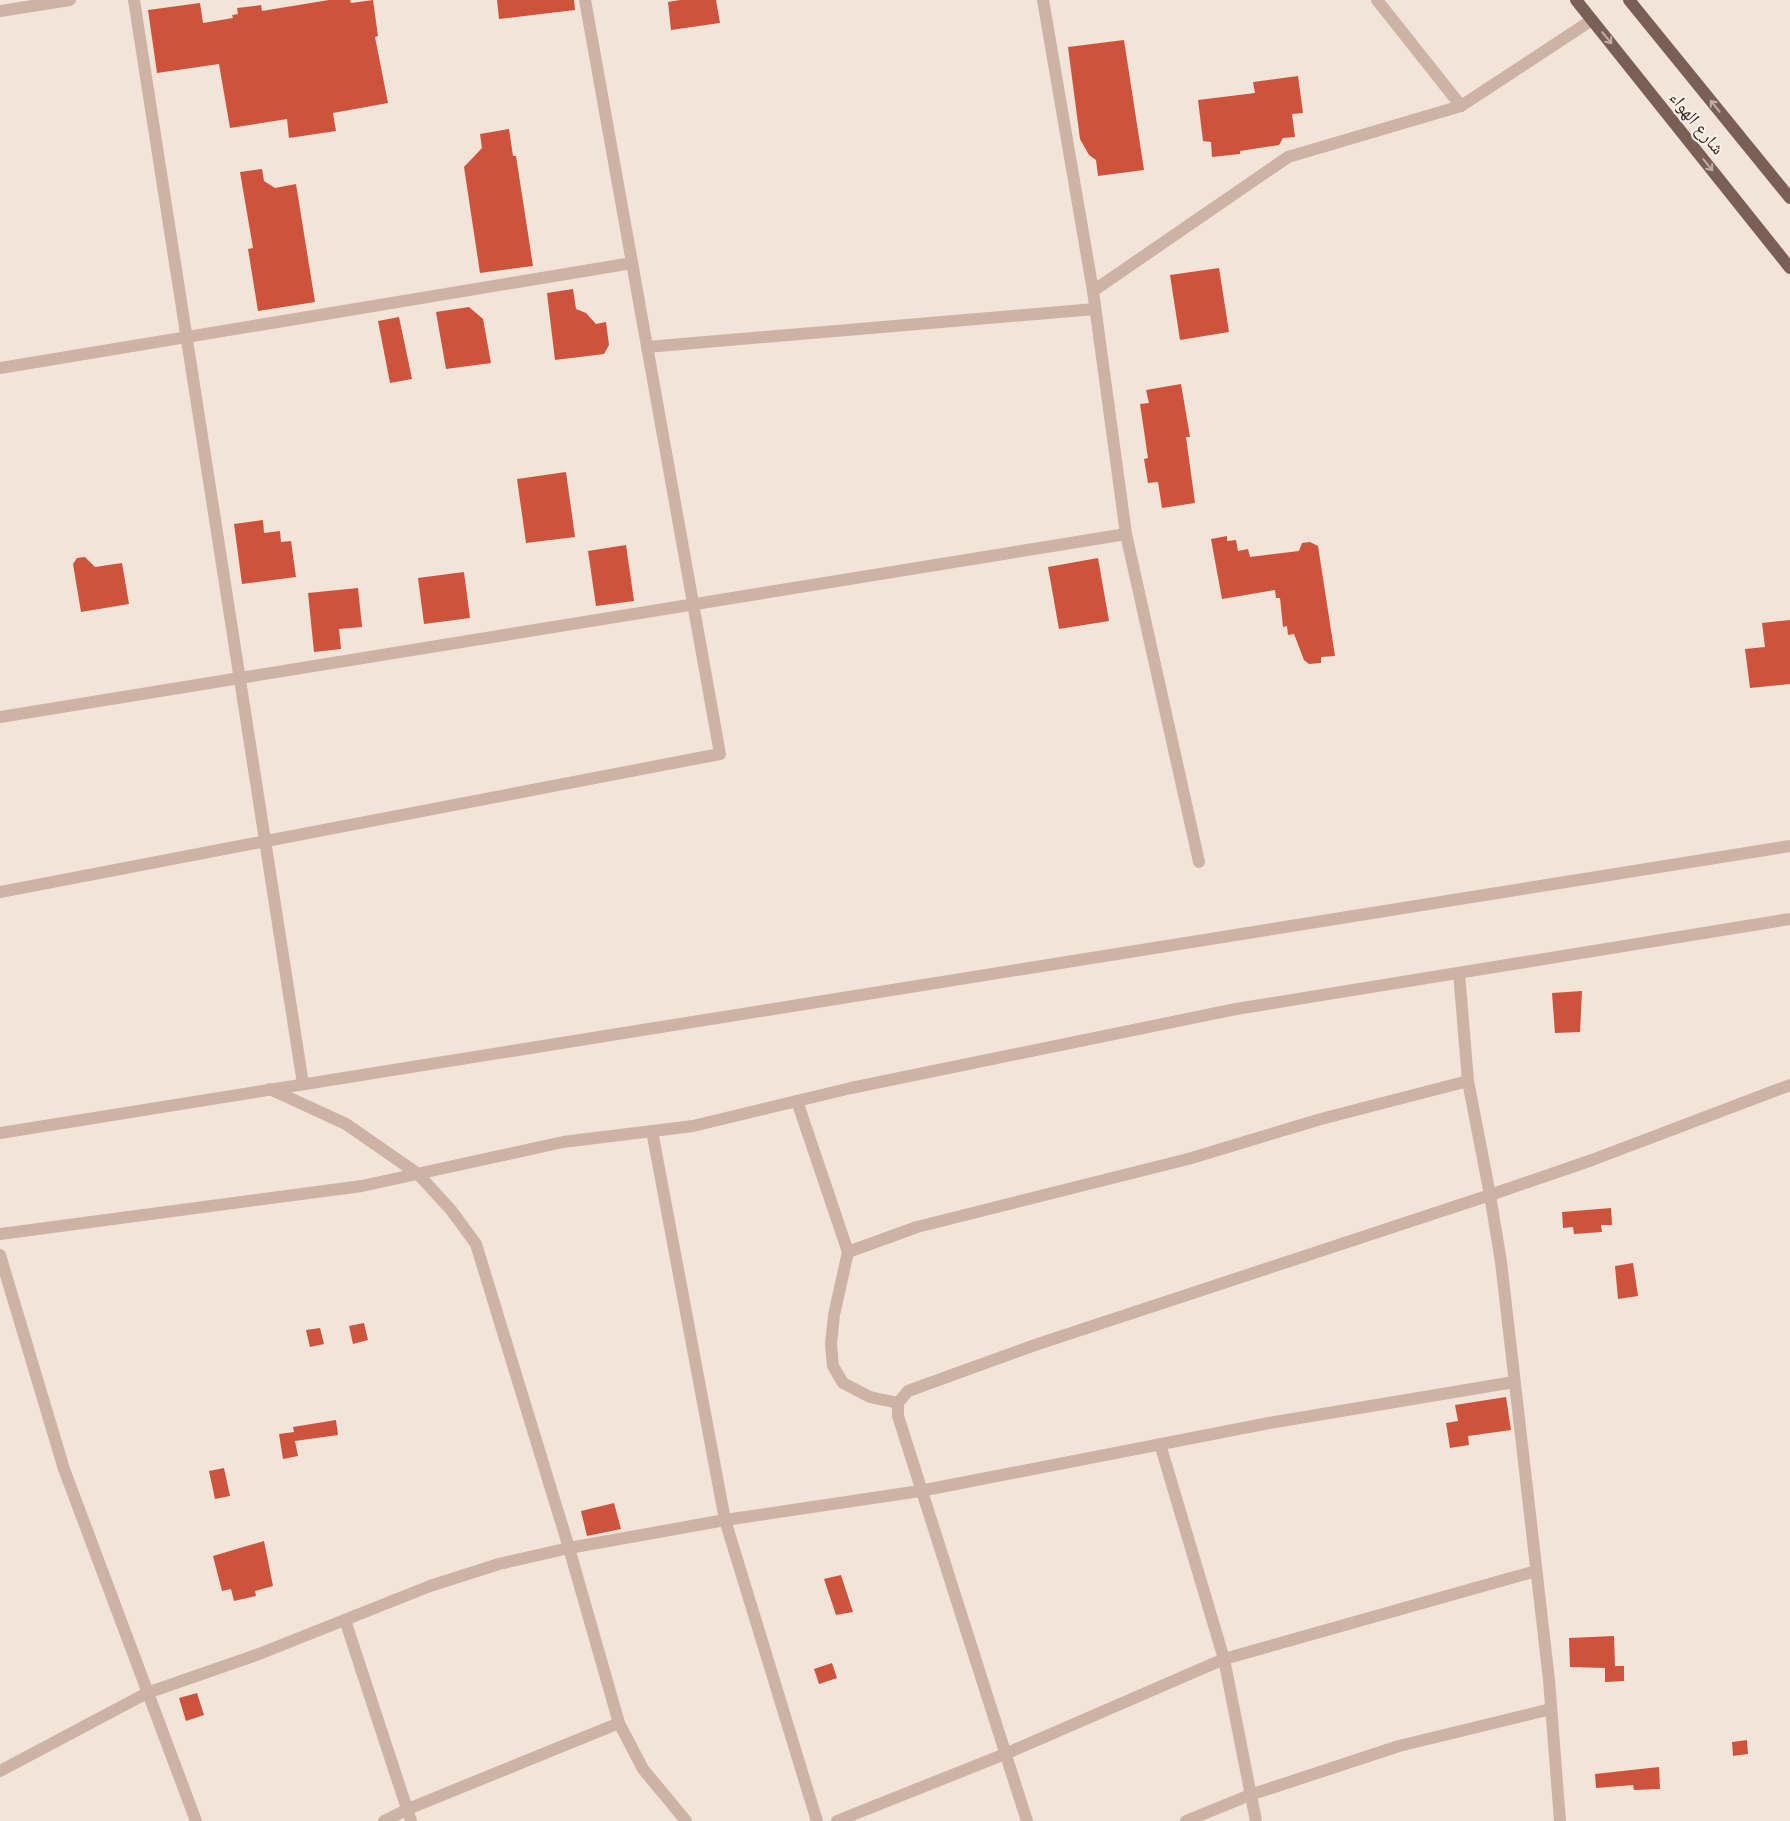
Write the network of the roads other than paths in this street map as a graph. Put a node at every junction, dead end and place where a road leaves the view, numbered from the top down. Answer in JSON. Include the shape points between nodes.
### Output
{"nodes":[{"id":1,"x":70,"y":0,"type":"edge"},
{"id":2,"x":134,"y":0,"type":"edge"},
{"id":3,"x":585,"y":0,"type":"edge"},
{"id":4,"x":1043,"y":0,"type":"edge"},
{"id":5,"x":1377,"y":0,"type":"edge"},
{"id":6,"x":1576,"y":0,"type":"edge"},
{"id":7,"x":1629,"y":0,"type":"edge"},
{"id":8,"x":0,"y":12,"type":"edge"},
{"id":9,"x":1592,"y":20,"type":"junction"},
{"id":10,"x":1461,"y":106,"type":"junction"},
{"id":11,"x":1790,"y":198,"type":"edge"},
{"id":12,"x":632,"y":262,"type":"junction"},
{"id":13,"x":1790,"y":268,"type":"edge"},
{"id":14,"x":1093,"y":291,"type":"junction"},
{"id":15,"x":1095,"y":309,"type":"junction"},
{"id":16,"x":186,"y":336,"type":"junction"},
{"id":17,"x":647,"y":347,"type":"junction"},
{"id":18,"x":0,"y":368,"type":"edge"},
{"id":19,"x":1126,"y":534,"type":"junction"},
{"id":20,"x":693,"y":605,"type":"junction"},
{"id":21,"x":240,"y":678,"type":"junction"},
{"id":22,"x":0,"y":717,"type":"edge"},
{"id":23,"x":265,"y":841,"type":"junction"},
{"id":24,"x":1790,"y":846,"type":"edge"},
{"id":25,"x":1199,"y":862,"type":"dead end"},
{"id":26,"x":0,"y":892,"type":"edge"},
{"id":27,"x":1790,"y":919,"type":"edge"},
{"id":28,"x":1459,"y":973,"type":"junction"},
{"id":29,"x":1468,"y":1081,"type":"junction"},
{"id":30,"x":303,"y":1084,"type":"junction"},
{"id":31,"x":1790,"y":1085,"type":"edge"},
{"id":32,"x":270,"y":1089,"type":"junction"},
{"id":33,"x":797,"y":1101,"type":"junction"},
{"id":34,"x":652,"y":1131,"type":"junction"},
{"id":35,"x":0,"y":1133,"type":"edge"},
{"id":36,"x":418,"y":1174,"type":"junction"},
{"id":37,"x":1490,"y":1194,"type":"junction"},
{"id":38,"x":0,"y":1234,"type":"edge"},
{"id":39,"x":848,"y":1252,"type":"junction"},
{"id":40,"x":0,"y":1255,"type":"edge"},
{"id":41,"x":1514,"y":1382,"type":"junction"},
{"id":42,"x":898,"y":1403,"type":"junction"},
{"id":43,"x":1160,"y":1444,"type":"junction"},
{"id":44,"x":920,"y":1491,"type":"junction"},
{"id":45,"x":725,"y":1520,"type":"junction"},
{"id":46,"x":569,"y":1548,"type":"junction"},
{"id":47,"x":1536,"y":1571,"type":"junction"},
{"id":48,"x":345,"y":1620,"type":"junction"},
{"id":49,"x":1224,"y":1659,"type":"junction"},
{"id":50,"x":147,"y":1693,"type":"junction"},
{"id":51,"x":1551,"y":1709,"type":"junction"},
{"id":52,"x":619,"y":1723,"type":"junction"},
{"id":53,"x":1005,"y":1754,"type":"junction"},
{"id":54,"x":0,"y":1771,"type":"edge"},
{"id":55,"x":1250,"y":1795,"type":"junction"},
{"id":56,"x":409,"y":1815,"type":"edge"},
{"id":57,"x":196,"y":1821,"type":"edge"},
{"id":58,"x":384,"y":1821,"type":"edge"},
{"id":59,"x":686,"y":1821,"type":"edge"},
{"id":60,"x":817,"y":1821,"type":"edge"},
{"id":61,"x":836,"y":1821,"type":"edge"},
{"id":62,"x":1027,"y":1821,"type":"edge"},
{"id":63,"x":1186,"y":1821,"type":"edge"},
{"id":64,"x":1256,"y":1821,"type":"edge"},
{"id":65,"x":1560,"y":1821,"type":"edge"}],
"edges":[{"from":1,"to":8,"type":"street"},
{"from":2,"to":16,"type":"street"},
{"from":3,"to":12,"type":"street"},
{"from":4,"to":14,"type":"street"},
{"from":5,"to":10,"type":"street"},
{"from":6,"to":9,"type":"main road","name":"شارع الهواء"},
{"from":11,"to":7,"type":"main road","name":"شارع الهواء","one_way":true},
{"from":9,"to":10,"type":"street"},
{"from":9,"to":13,"type":"main road","name":"شارع الهواء","one_way":true},
{"from":10,"to":14,"type":"street","via":[[1288,158]]},
{"from":12,"to":16,"type":"street"},
{"from":12,"to":17,"type":"street"},
{"from":14,"to":15,"type":"street"},
{"from":15,"to":17,"type":"street"},
{"from":15,"to":19,"type":"street"},
{"from":16,"to":18,"type":"street"},
{"from":16,"to":21,"type":"street"},
{"from":17,"to":20,"type":"street"},
{"from":19,"to":20,"type":"street"},
{"from":19,"to":25,"type":"street"},
{"from":20,"to":21,"type":"street"},
{"from":20,"to":23,"type":"street","via":[[720,754]]},
{"from":21,"to":22,"type":"street"},
{"from":21,"to":23,"type":"street"},
{"from":23,"to":26,"type":"street"},
{"from":23,"to":30,"type":"street"},
{"from":24,"to":30,"type":"street"},
{"from":27,"to":28,"type":"street"},
{"from":28,"to":29,"type":"street"},
{"from":28,"to":33,"type":"street","via":[[1236,1009]]},
{"from":29,"to":37,"type":"street"},
{"from":29,"to":39,"type":"street","via":[[1321,1119],[1188,1159],[917,1227]]},
{"from":30,"to":32,"type":"street"},
{"from":31,"to":37,"type":"street","via":[[1592,1160]]},
{"from":32,"to":35,"type":"street"},
{"from":32,"to":36,"type":"street","via":[[346,1124]]},
{"from":33,"to":34,"type":"street","via":[[693,1126]]},
{"from":33,"to":39,"type":"street"},
{"from":34,"to":36,"type":"street","via":[[563,1142]]},
{"from":34,"to":45,"type":"street"},
{"from":36,"to":38,"type":"street","via":[[362,1186]]},
{"from":36,"to":46,"type":"street","via":[[476,1244]]},
{"from":37,"to":41,"type":"street"},
{"from":37,"to":42,"type":"street","via":[[1038,1344],[908,1391]]},
{"from":39,"to":42,"type":"street","via":[[830,1344],[833,1366],[843,1384],[870,1398]]},
{"from":40,"to":50,"type":"street","via":[[64,1469]]},
{"from":41,"to":43,"type":"street"},
{"from":41,"to":47,"type":"street"},
{"from":42,"to":44,"type":"street","via":[[898,1416]]},
{"from":43,"to":44,"type":"street"},
{"from":43,"to":49,"type":"street"},
{"from":44,"to":45,"type":"street"},
{"from":44,"to":53,"type":"street"},
{"from":45,"to":46,"type":"street"},
{"from":45,"to":60,"type":"street"},
{"from":46,"to":48,"type":"street","via":[[490,1567],[430,1586]]},
{"from":46,"to":52,"type":"street"},
{"from":47,"to":49,"type":"street"},
{"from":47,"to":51,"type":"street"},
{"from":48,"to":50,"type":"street"},
{"from":48,"to":56,"type":"street"},
{"from":49,"to":53,"type":"street"},
{"from":49,"to":55,"type":"street"},
{"from":50,"to":54,"type":"street"},
{"from":50,"to":57,"type":"street"},
{"from":51,"to":55,"type":"street","via":[[1399,1746]]},
{"from":51,"to":65,"type":"street"},
{"from":52,"to":56,"type":"street"},
{"from":52,"to":59,"type":"street","via":[[643,1768]]},
{"from":53,"to":61,"type":"street"},
{"from":53,"to":62,"type":"street"},
{"from":55,"to":63,"type":"street"},
{"from":55,"to":64,"type":"street"},
{"from":56,"to":58,"type":"street"}]}
